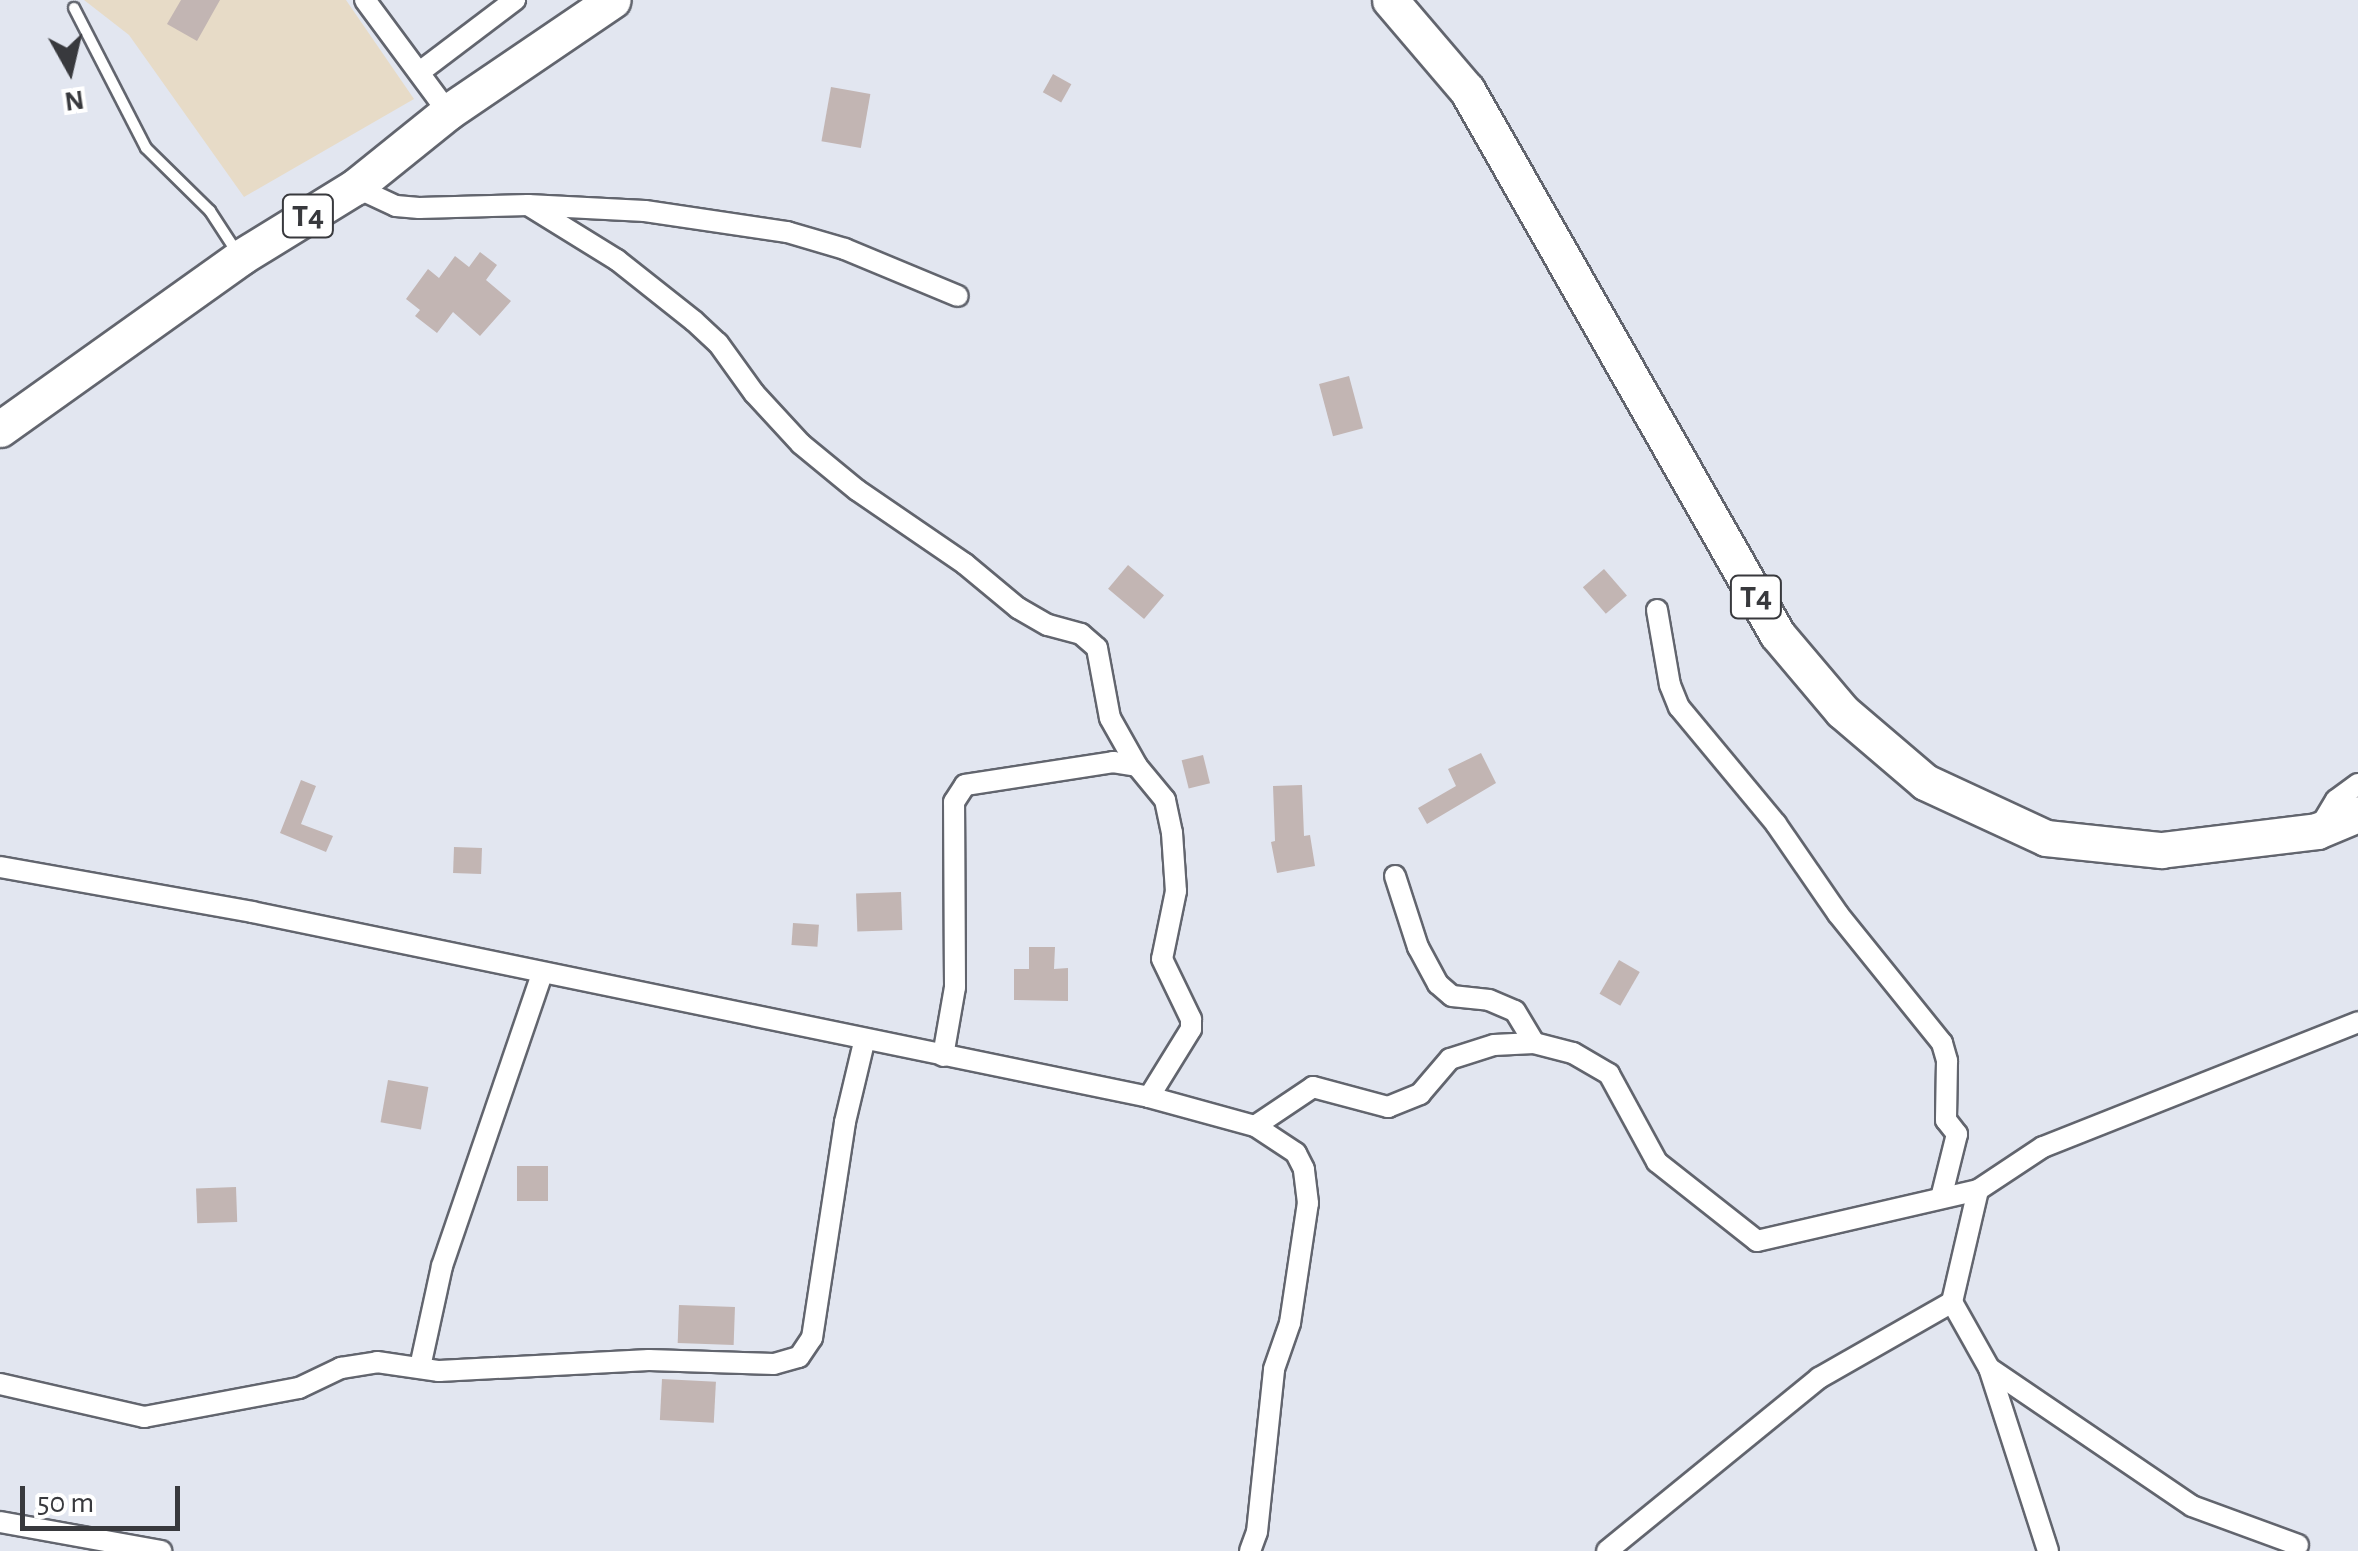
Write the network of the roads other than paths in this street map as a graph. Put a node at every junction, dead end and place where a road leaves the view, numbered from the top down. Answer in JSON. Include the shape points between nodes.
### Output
{"nodes":[{"id":1,"x":365,"y":0,"type":"edge"},
{"id":2,"x":515,"y":0,"type":"edge"},
{"id":3,"x":613,"y":0,"type":"edge"},
{"id":4,"x":1390,"y":0,"type":"edge"},
{"id":5,"x":74,"y":8,"type":"dead end"},
{"id":6,"x":421,"y":72,"type":"junction"},
{"id":7,"x":448,"y":112,"type":"junction"},
{"id":8,"x":355,"y":187,"type":"junction"},
{"id":9,"x":528,"y":205,"type":"junction"},
{"id":10,"x":241,"y":257,"type":"junction"},
{"id":11,"x":958,"y":296,"type":"dead end"},
{"id":12,"x":0,"y":429,"type":"edge"},
{"id":13,"x":1657,"y":610,"type":"dead end"},
{"id":14,"x":1138,"y":766,"type":"junction"},
{"id":15,"x":2358,"y":784,"type":"edge"},
{"id":16,"x":2358,"y":814,"type":"edge"},
{"id":17,"x":2317,"y":831,"type":"junction"},
{"id":18,"x":0,"y":867,"type":"edge"},
{"id":19,"x":1395,"y":876,"type":"dead end"},
{"id":20,"x":542,"y":974,"type":"junction"},
{"id":21,"x":2358,"y":1022,"type":"edge"},
{"id":22,"x":864,"y":1042,"type":"junction"},
{"id":23,"x":1534,"y":1043,"type":"junction"},
{"id":24,"x":943,"y":1056,"type":"junction"},
{"id":25,"x":1149,"y":1097,"type":"junction"},
{"id":26,"x":1255,"y":1126,"type":"junction"},
{"id":27,"x":1978,"y":1190,"type":"junction"},
{"id":28,"x":1941,"y":1198,"type":"junction"},
{"id":29,"x":1952,"y":1302,"type":"junction"},
{"id":30,"x":420,"y":1367,"type":"junction"},
{"id":31,"x":1990,"y":1368,"type":"junction"},
{"id":32,"x":0,"y":1384,"type":"edge"},
{"id":33,"x":0,"y":1522,"type":"edge"},
{"id":34,"x":2298,"y":1545,"type":"dead end"},
{"id":35,"x":161,"y":1551,"type":"edge"},
{"id":36,"x":1250,"y":1551,"type":"edge"},
{"id":37,"x":1608,"y":1551,"type":"edge"},
{"id":38,"x":2048,"y":1551,"type":"edge"}],
"edges":[{"from":1,"to":6,"type":"street"},
{"from":2,"to":6,"type":"street"},
{"from":3,"to":7,"type":"highway","number":"T4"},
{"from":4,"to":17,"type":"highway","number":"T4","via":[[1467,90],[1777,634],[1842,710],[1926,782],[2046,838],[2161,850]]},
{"from":5,"to":10,"type":"lane","via":[[146,148],[210,211]]},
{"from":6,"to":7,"type":"street"},
{"from":7,"to":8,"type":"highway","number":"T4"},
{"from":8,"to":9,"type":"street","via":[[396,206]]},
{"from":8,"to":10,"type":"highway","number":"T4"},
{"from":9,"to":11,"type":"street","via":[[696,216],[788,232]]},
{"from":9,"to":14,"type":"street","via":[[616,260],[694,321],[801,444],[857,490],[1018,608],[1081,634],[1097,648],[1110,718]]},
{"from":10,"to":12,"type":"highway","number":"T4"},
{"from":13,"to":28,"type":"street","via":[[1679,707],[1942,1043],[1946,1120],[1956,1134]]},
{"from":14,"to":24,"type":"street","via":[[1113,762],[996,778],[965,786],[954,802],[954,987]]},
{"from":14,"to":25,"type":"street","via":[[1164,800],[1172,833],[1176,890],[1162,959],[1191,1019]]},
{"from":15,"to":17,"type":"street","via":[[2336,800]]},
{"from":16,"to":17,"type":"highway","number":"T4"},
{"from":18,"to":20,"type":"street"},
{"from":19,"to":23,"type":"street","via":[[1438,984],[1452,996],[1515,1011]]},
{"from":20,"to":22,"type":"street"},
{"from":20,"to":30,"type":"street","via":[[442,1266]]},
{"from":21,"to":27,"type":"street","via":[[2043,1147]]},
{"from":22,"to":24,"type":"street"},
{"from":22,"to":30,"type":"street","via":[[844,1122],[812,1338],[799,1358],[774,1364],[649,1360],[440,1372]]},
{"from":23,"to":26,"type":"street","via":[[1494,1045],[1450,1059],[1420,1094],[1388,1107],[1313,1087]]},
{"from":23,"to":28,"type":"street","via":[[1573,1053],[1609,1074],[1657,1162],[1757,1241]]},
{"from":24,"to":25,"type":"street"},
{"from":25,"to":26,"type":"street"},
{"from":26,"to":36,"type":"street","via":[[1296,1153],[1308,1204],[1290,1323],[1274,1369]]},
{"from":27,"to":28,"type":"street"},
{"from":27,"to":29,"type":"street"},
{"from":29,"to":31,"type":"street"},
{"from":29,"to":37,"type":"street","via":[[1819,1378]]},
{"from":30,"to":32,"type":"street","via":[[360,1364],[299,1388],[144,1416]]},
{"from":31,"to":34,"type":"street","via":[[2192,1506]]},
{"from":31,"to":38,"type":"street"},
{"from":33,"to":35,"type":"street"}]}
